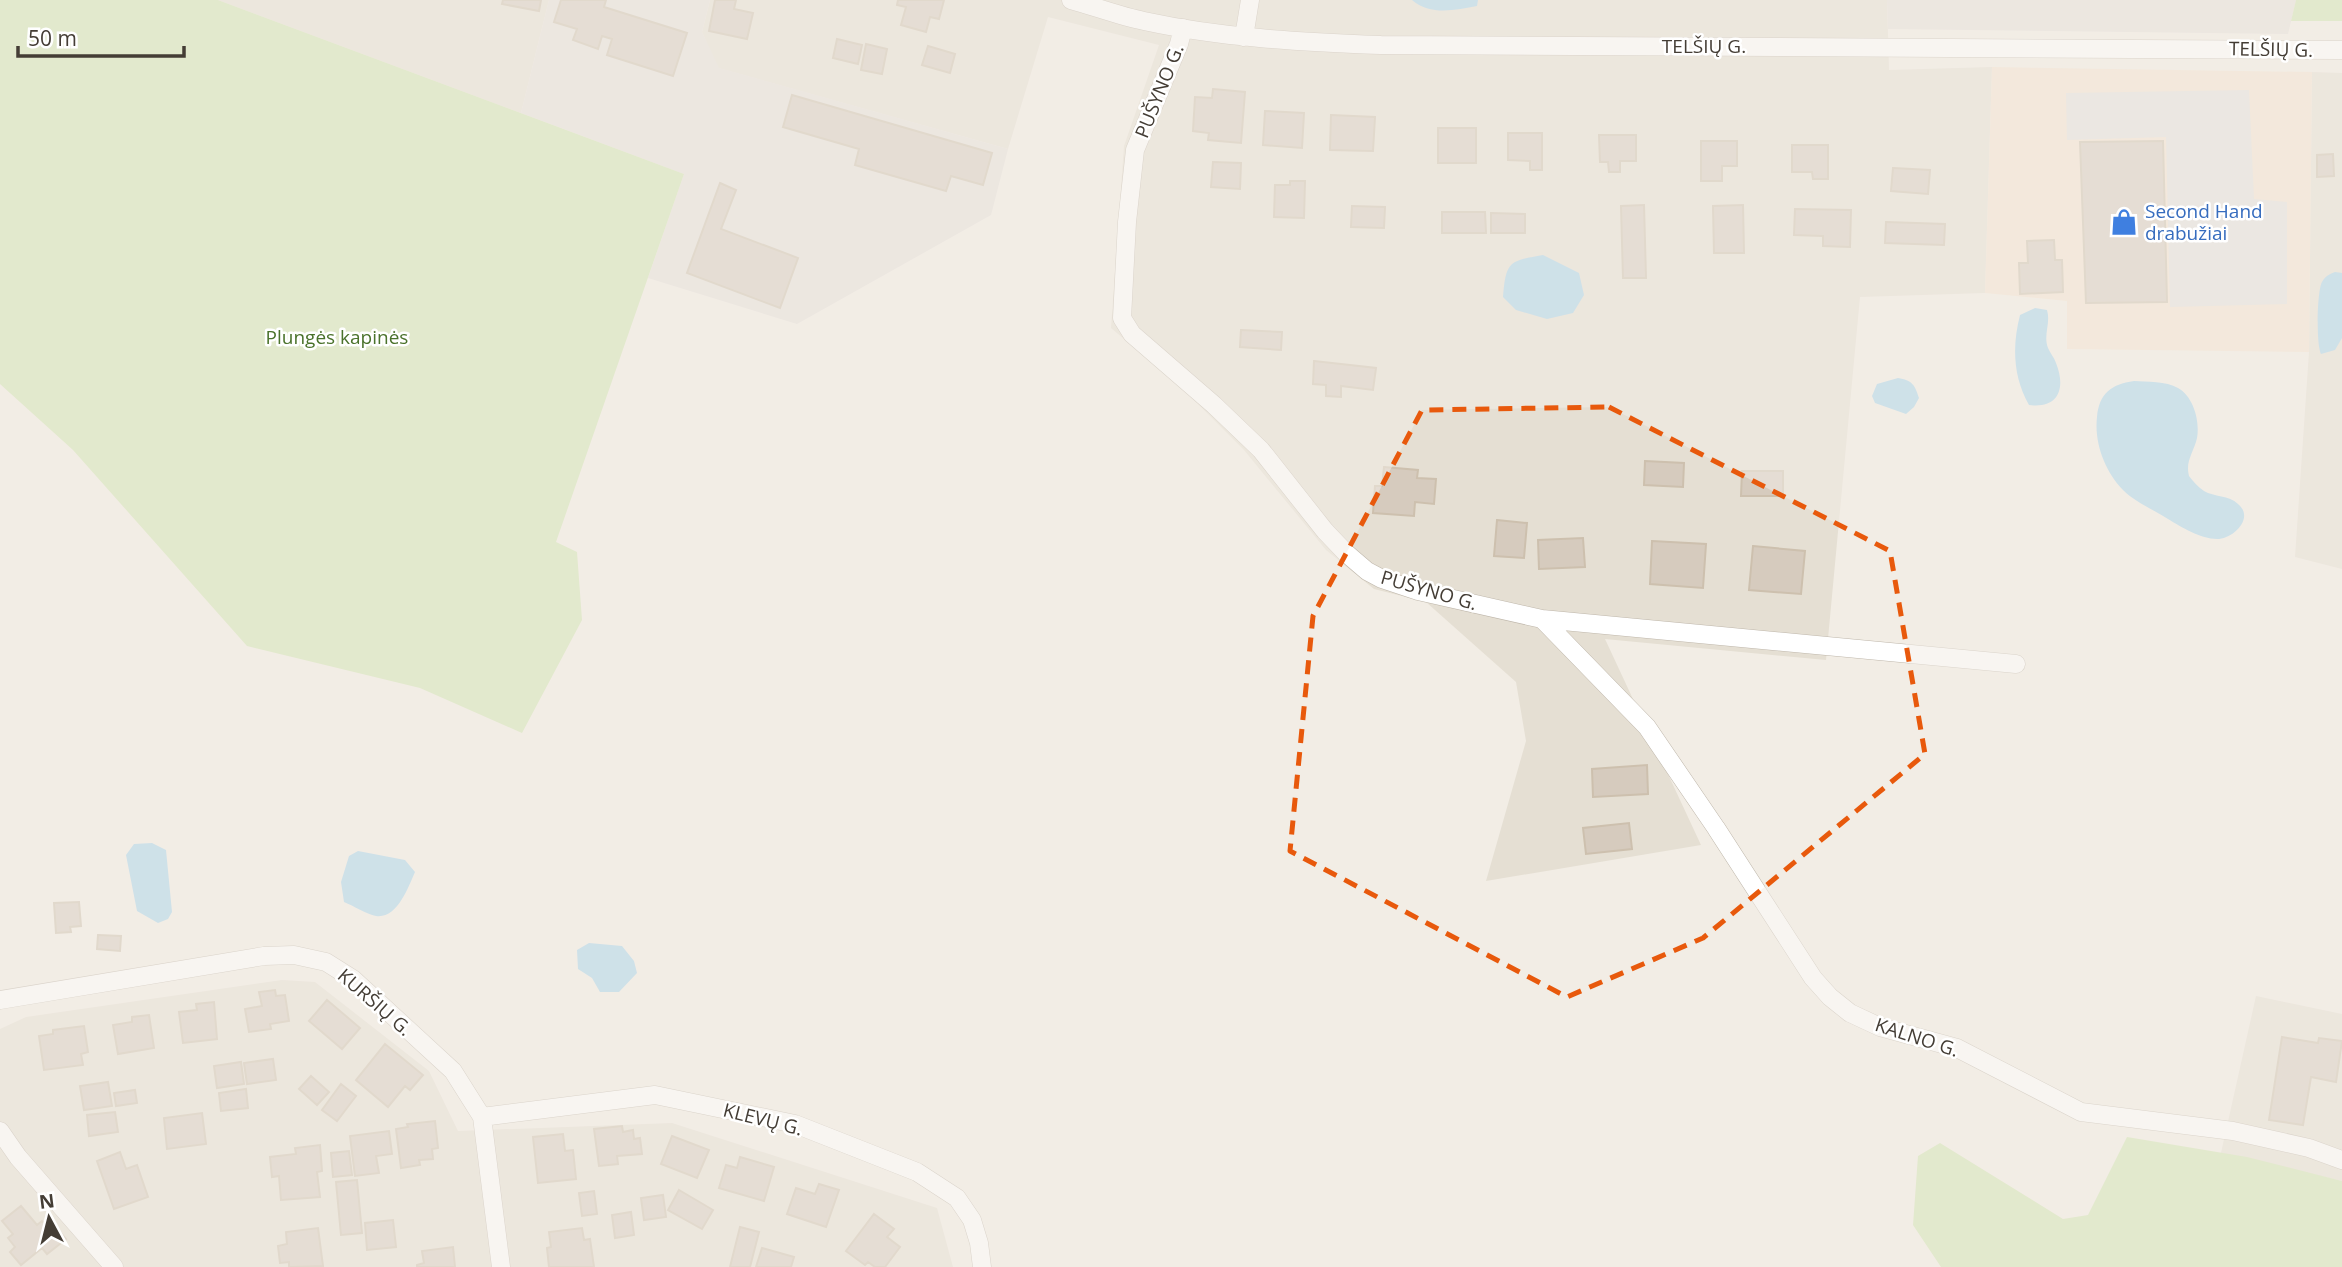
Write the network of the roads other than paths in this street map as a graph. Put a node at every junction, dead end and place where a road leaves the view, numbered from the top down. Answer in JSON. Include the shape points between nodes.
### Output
{"nodes":[{"id":1,"x":1072,"y":0,"type":"edge"},
{"id":2,"x":1250,"y":0,"type":"edge"},
{"id":3,"x":1183,"y":28,"type":"junction"},
{"id":4,"x":1244,"y":37,"type":"junction"},
{"id":5,"x":2342,"y":50,"type":"edge"},
{"id":6,"x":1542,"y":619,"type":"junction"},
{"id":7,"x":2016,"y":664,"type":"dead end"},
{"id":8,"x":0,"y":1000,"type":"edge"},
{"id":9,"x":482,"y":1117,"type":"junction"},
{"id":10,"x":0,"y":1131,"type":"edge"},
{"id":11,"x":2342,"y":1160,"type":"edge"},
{"id":12,"x":114,"y":1267,"type":"edge"},
{"id":13,"x":501,"y":1267,"type":"edge"},
{"id":14,"x":982,"y":1267,"type":"edge"}],
"edges":[{"from":1,"to":3,"type":"street","name":"TELŠIŲ G."},
{"from":2,"to":4,"type":"street"},
{"from":3,"to":4,"type":"street","name":"TELŠIŲ G."},
{"from":3,"to":6,"type":"street","name":"PUŠYNO G.","via":[[1135,150],[1122,318],[1132,334],[1261,450],[1325,531],[1367,570],[1418,591]]},
{"from":4,"to":5,"type":"street","name":"TELŠIŲ G.","via":[[1381,45]]},
{"from":6,"to":7,"type":"street","name":"PUŠYNO G."},
{"from":6,"to":11,"type":"street","name":"KALNO G.","via":[[1647,727],[1813,978],[1850,1013],[1880,1027],[1957,1048],[2081,1112],[2233,1131]]},
{"from":8,"to":9,"type":"street","name":"KURŠIŲ G.","via":[[264,956],[293,955],[326,962],[353,979],[453,1071]]},
{"from":9,"to":13,"type":"street","name":"KURŠIŲ G."},
{"from":9,"to":14,"type":"street","name":"KLEVŲ G.","via":[[655,1095],[795,1124],[917,1172],[957,1198],[972,1220]]},
{"from":10,"to":12,"type":"street"}]}
